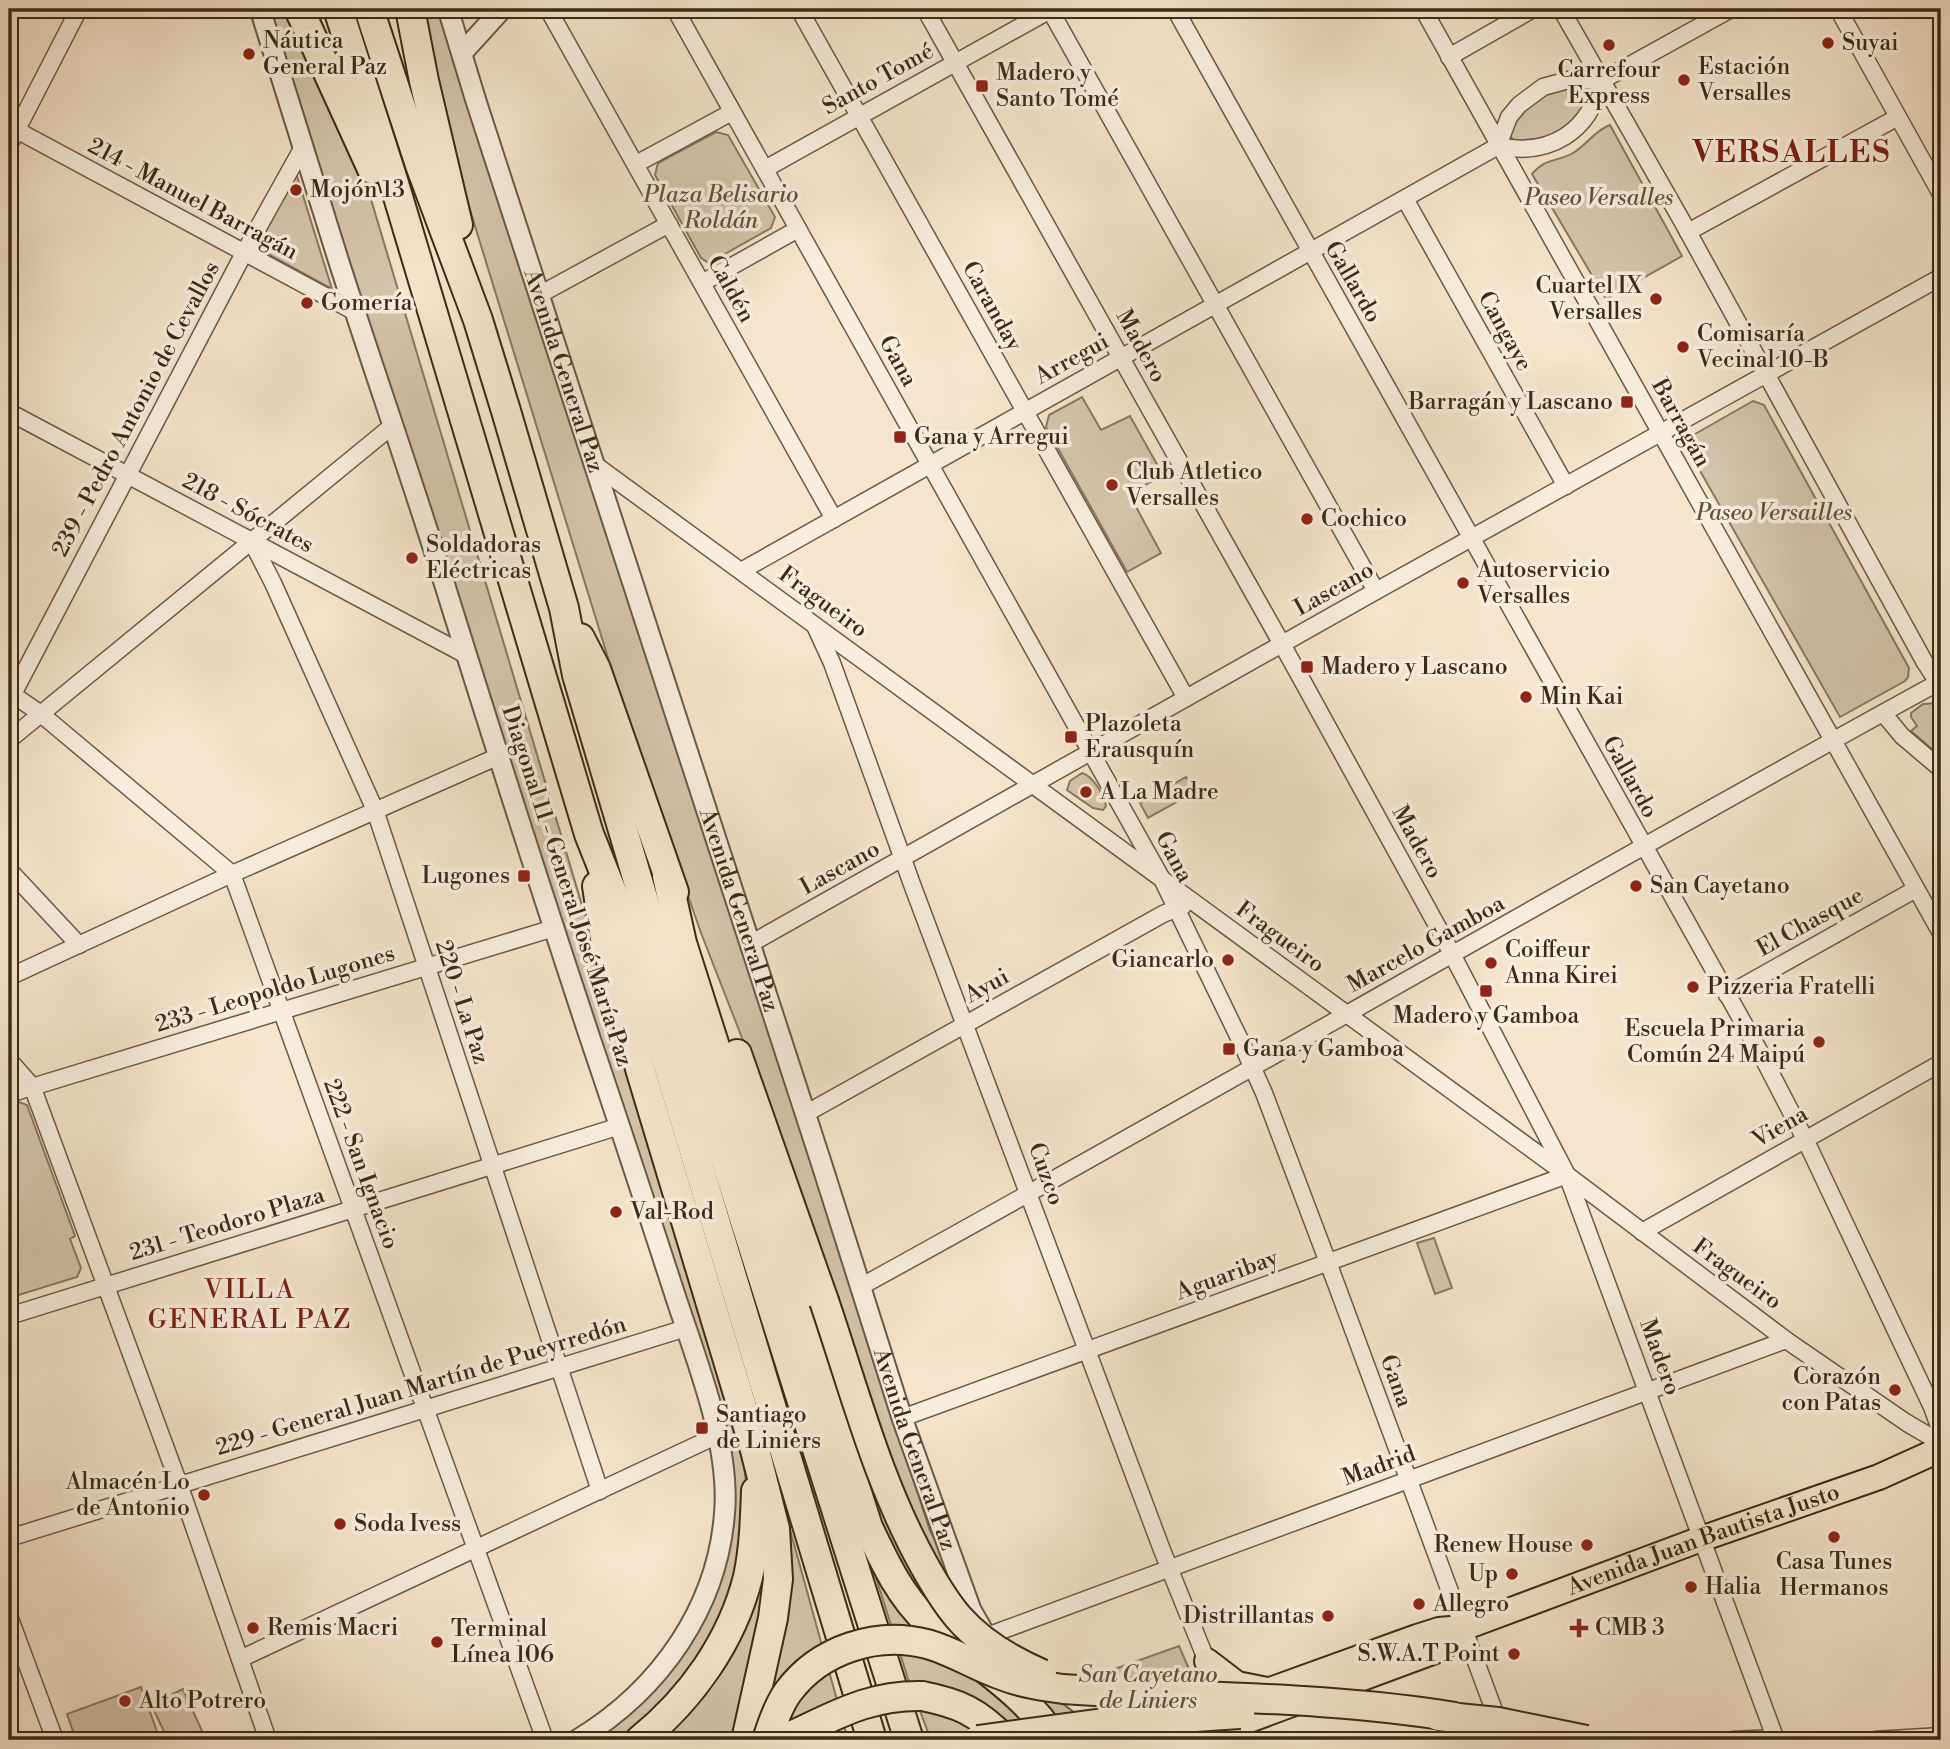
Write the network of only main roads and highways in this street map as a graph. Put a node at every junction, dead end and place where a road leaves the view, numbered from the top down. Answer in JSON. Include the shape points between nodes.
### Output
{"nodes":[{"id":1,"x":299,"y":9,"type":"edge"},
{"id":2,"x":338,"y":9,"type":"edge"},
{"id":3,"x":369,"y":9,"type":"edge"},
{"id":4,"x":410,"y":9,"type":"edge"},
{"id":5,"x":435,"y":320,"type":"junction"},
{"id":6,"x":478,"y":320,"type":"junction"},
{"id":7,"x":564,"y":608,"type":"junction"},
{"id":8,"x":589,"y":834,"type":"junction"},
{"id":9,"x":667,"y":876,"type":"junction"},
{"id":10,"x":1941,"y":1449,"type":"edge"},
{"id":11,"x":755,"y":1450,"type":"junction"},
{"id":12,"x":1464,"y":1628,"type":"junction"},
{"id":13,"x":1207,"y":1661,"type":"road end"},
{"id":14,"x":1268,"y":1690,"type":"junction"},
{"id":15,"x":1095,"y":1691,"type":"junction"},
{"id":16,"x":1455,"y":1717,"type":"junction"},
{"id":17,"x":1231,"y":1725,"type":"edge"},
{"id":18,"x":906,"y":1733,"type":"edge"},
{"id":19,"x":871,"y":1736,"type":"edge"},
{"id":20,"x":753,"y":1738,"type":"edge"},
{"id":21,"x":640,"y":1740,"type":"edge"},
{"id":22,"x":782,"y":1740,"type":"edge"},
{"id":23,"x":978,"y":1740,"type":"edge"},
{"id":24,"x":1005,"y":1740,"type":"edge"},
{"id":25,"x":1055,"y":1740,"type":"edge"},
{"id":26,"x":1136,"y":1740,"type":"edge"},
{"id":27,"x":1195,"y":1740,"type":"edge"},
{"id":28,"x":1586,"y":1740,"type":"edge"}],
"edges":[{"from":1,"to":5,"type":"highway"},
{"from":2,"to":5,"type":"highway"},
{"from":3,"to":6,"type":"highway"},
{"from":4,"to":6,"type":"highway"},
{"from":5,"to":8,"type":"highway"},
{"from":6,"to":7,"type":"highway"},
{"from":7,"to":9,"type":"highway","via":[[596,669]]},
{"from":7,"to":18,"type":"highway","via":[[577,676],[646,908]]},
{"from":8,"to":11,"type":"highway","via":[[612,966]]},
{"from":8,"to":19,"type":"highway","via":[[628,932]]},
{"from":9,"to":15,"type":"highway","bridge":true,"via":[[712,984],[892,1500],[910,1540],[948,1605],[970,1629],[999,1651],[1055,1680]]},
{"from":9,"to":25,"type":"highway","via":[[682,943],[868,1527],[903,1593],[927,1621],[996,1676]]},
{"from":10,"to":12,"type":"main road","name":"Avenida Juan Bautista Justo","via":[[1879,1477]]},
{"from":11,"to":20,"type":"highway","via":[[775,1529],[778,1579]]},
{"from":11,"to":21,"type":"highway","via":[[755,1516],[748,1576],[735,1616],[704,1672],[677,1708]]},
{"from":12,"to":14,"type":"main road","name":"Avenida Juan Bautista Justo","via":[[1439,1630]]},
{"from":12,"to":17,"type":"main road","name":"Avenida Juan Bautista Justo","via":[[1435,1651]]},
{"from":13,"to":14,"type":"main road","via":[[1237,1684]]},
{"from":14,"to":17,"type":"main road","name":"Avenida Juan Bautista Justo"},
{"from":15,"to":16,"type":"highway","bridge":true,"via":[[1294,1699]]},
{"from":15,"to":20,"type":"highway","bridge":true,"via":[[1032,1684],[924,1643],[865,1642],[826,1658],[806,1673],[788,1692],[774,1719]]},
{"from":16,"to":23,"type":"highway","bridge":true,"via":[[1366,1712],[1233,1714],[1103,1723]]},
{"from":16,"to":28,"type":"highway","bridge":true},
{"from":17,"to":26,"type":"main road","name":"Avenida Juan Bautista Justo"},
{"from":17,"to":27,"type":"main road","name":"Avenida Juan Bautista Justo"},
{"from":22,"to":24,"type":"highway","bridge":true,"via":[[853,1706],[876,1699],[922,1696],[971,1710]]}]}
